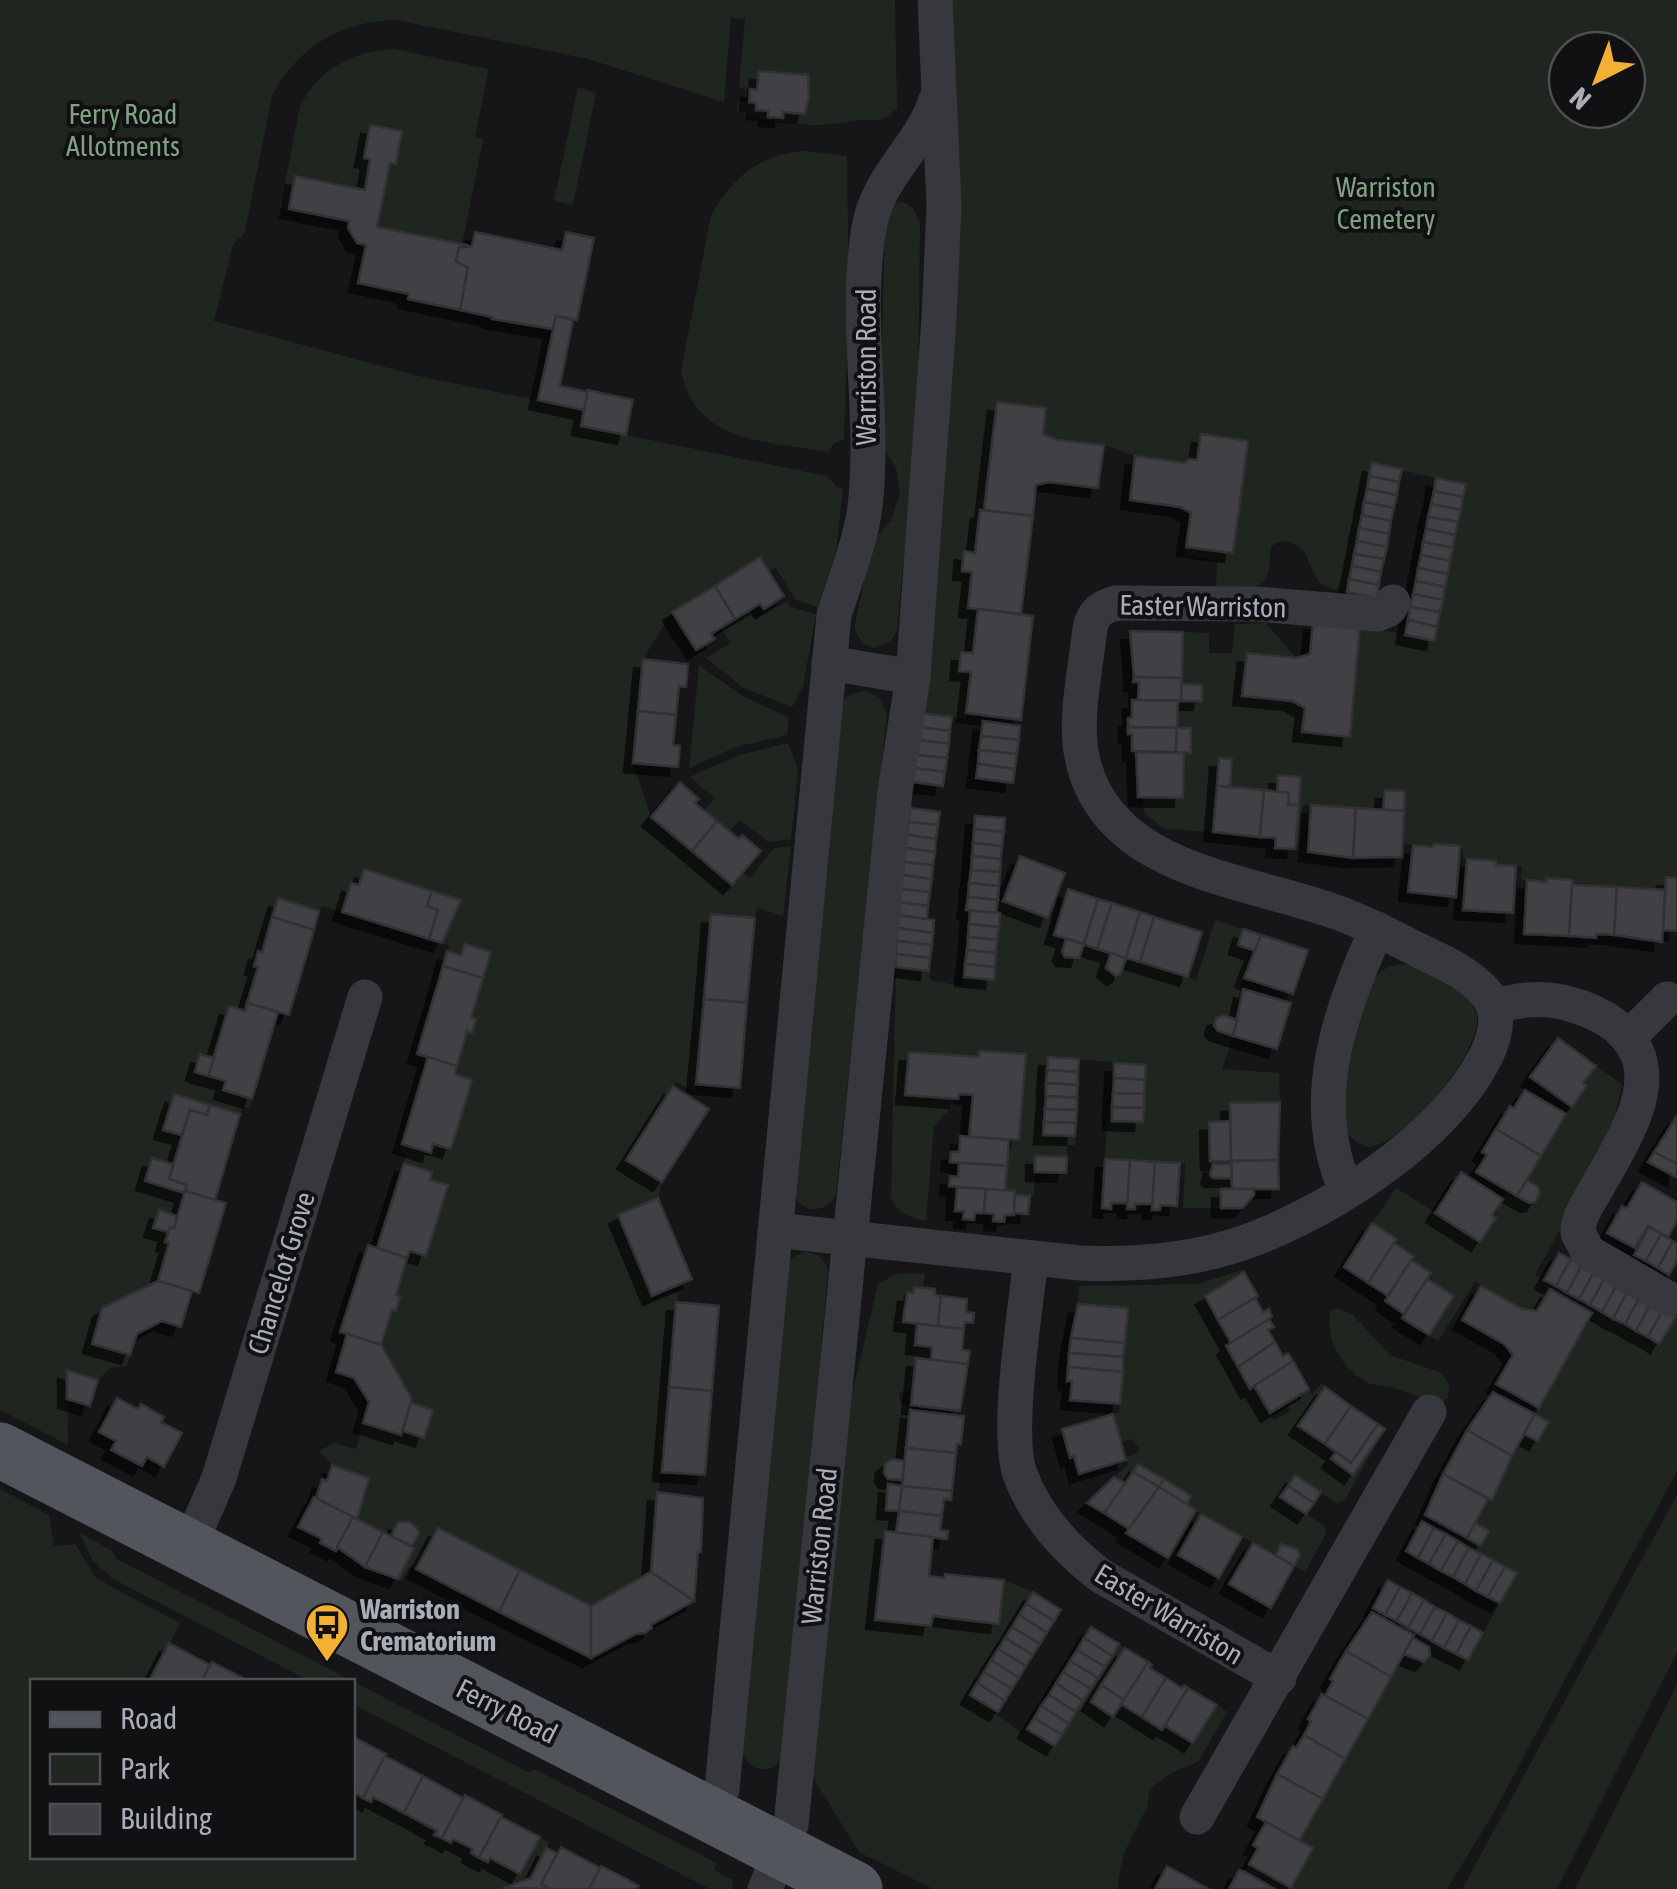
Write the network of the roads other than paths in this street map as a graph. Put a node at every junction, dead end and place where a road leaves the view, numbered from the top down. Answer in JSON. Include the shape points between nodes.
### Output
{"nodes":[{"id":1,"x":935,"y":0,"type":"edge"},
{"id":2,"x":940,"y":84,"type":"junction"},
{"id":3,"x":1393,"y":602,"type":"dead end"},
{"id":4,"x":828,"y":664,"type":"junction"},
{"id":5,"x":912,"y":677,"type":"junction"},
{"id":6,"x":1376,"y":930,"type":"junction"},
{"id":7,"x":365,"y":997,"type":"dead end"},
{"id":8,"x":1667,"y":998,"type":"dead end"},
{"id":9,"x":1494,"y":1007,"type":"junction"},
{"id":10,"x":1630,"y":1036,"type":"junction"},
{"id":11,"x":1346,"y":1190,"type":"junction"},
{"id":12,"x":775,"y":1230,"type":"junction"},
{"id":13,"x":850,"y":1240,"type":"junction"},
{"id":14,"x":1031,"y":1258,"type":"junction"},
{"id":15,"x":1669,"y":1299,"type":"dead end"},
{"id":16,"x":1429,"y":1412,"type":"dead end"},
{"id":17,"x":2,"y":1451,"type":"edge"},
{"id":18,"x":190,"y":1547,"type":"junction"},
{"id":19,"x":1279,"y":1678,"type":"junction"},
{"id":20,"x":712,"y":1816,"type":"junction"},
{"id":21,"x":1196,"y":1817,"type":"dead end"},
{"id":22,"x":773,"y":1870,"type":"edge"},
{"id":23,"x":855,"y":1889,"type":"edge"}],
"edges":[{"from":1,"to":2,"type":"street","name":"Warriston Road"},
{"from":2,"to":4,"type":"street","name":"Warriston Road","via":[[924,129],[880,189],[868,229],[866,500]]},
{"from":2,"to":5,"type":"street","name":"Warriston Road","via":[[939,319]]},
{"from":3,"to":6,"type":"street","name":"Easter Warriston","via":[[1378,614],[1256,604],[1105,606],[1090,628],[1079,741],[1100,804],[1152,851]]},
{"from":4,"to":5,"type":"street"},
{"from":4,"to":12,"type":"street","name":"Warriston Road"},
{"from":5,"to":13,"type":"street","name":"Warriston Road"},
{"from":6,"to":9,"type":"street","name":"Easter Warriston","via":[[1463,974]]},
{"from":6,"to":11,"type":"street","via":[[1328,1070],[1330,1140]]},
{"from":7,"to":18,"type":"street","name":"Chancelot Grove","via":[[219,1478]]},
{"from":8,"to":10,"type":"street"},
{"from":9,"to":10,"type":"street","via":[[1528,999],[1563,1001]]},
{"from":9,"to":11,"type":"street","via":[[1490,1047],[1461,1095],[1418,1140]]},
{"from":10,"to":15,"type":"street","via":[[1644,1061],[1645,1096],[1582,1213],[1578,1234],[1596,1257]]},
{"from":11,"to":14,"type":"street","via":[[1262,1236],[1172,1261]]},
{"from":12,"to":13,"type":"street"},
{"from":12,"to":20,"type":"street","name":"Warriston Road","via":[[722,1789]]},
{"from":13,"to":14,"type":"street"},
{"from":13,"to":22,"type":"street","name":"Warriston Road","via":[[791,1825]]},
{"from":14,"to":19,"type":"street","name":"Easter Warriston","via":[[1015,1433],[1020,1472],[1036,1506],[1101,1576]]},
{"from":16,"to":19,"type":"street"},
{"from":17,"to":18,"type":"main road","name":"Ferry Road"},
{"from":18,"to":20,"type":"main road","name":"Ferry Road"},
{"from":19,"to":21,"type":"street"},
{"from":20,"to":22,"type":"main road","name":"Ferry Road"},
{"from":22,"to":23,"type":"main road","name":"Ferry Road"}]}
